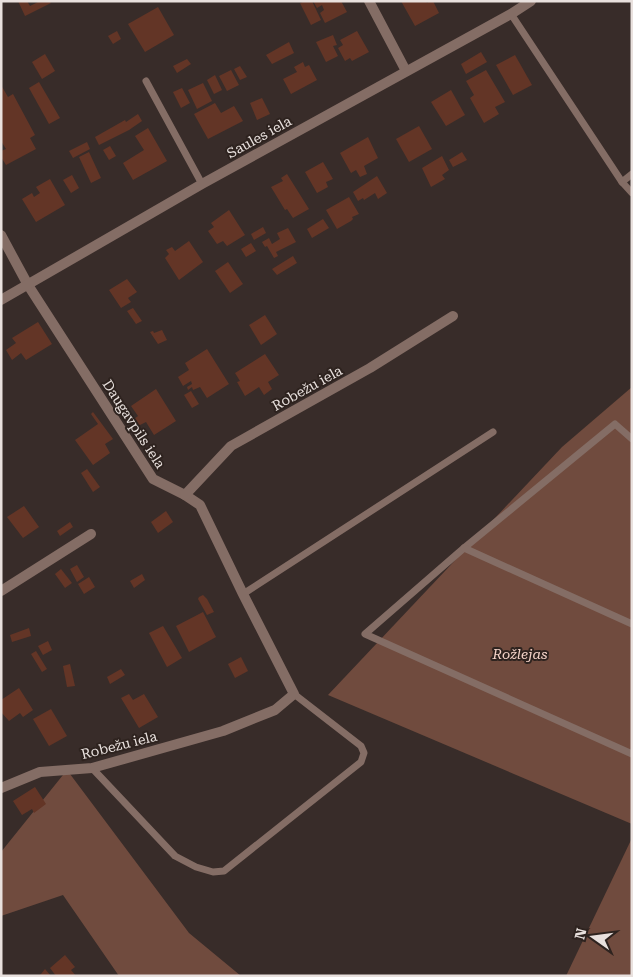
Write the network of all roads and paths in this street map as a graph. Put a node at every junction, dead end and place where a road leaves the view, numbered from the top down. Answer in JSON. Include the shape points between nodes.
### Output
{"nodes":[{"id":1,"x":369,"y":1,"type":"edge"},
{"id":2,"x":529,"y":2,"type":"edge"},
{"id":3,"x":511,"y":14,"type":"junction"},
{"id":4,"x":406,"y":71,"type":"junction"},
{"id":5,"x":146,"y":81,"type":"dead end"},
{"id":6,"x":632,"y":174,"type":"edge"},
{"id":7,"x":622,"y":182,"type":"junction"},
{"id":8,"x":202,"y":184,"type":"junction"},
{"id":9,"x":632,"y":193,"type":"edge"},
{"id":10,"x":1,"y":235,"type":"edge"},
{"id":11,"x":28,"y":285,"type":"junction"},
{"id":12,"x":1,"y":300,"type":"edge"},
{"id":13,"x":453,"y":316,"type":"dead end"},
{"id":14,"x":493,"y":432,"type":"dead end"},
{"id":15,"x":632,"y":439,"type":"edge"},
{"id":16,"x":185,"y":495,"type":"junction"},
{"id":17,"x":91,"y":534,"type":"dead end"},
{"id":18,"x":464,"y":548,"type":"junction"},
{"id":19,"x":1,"y":591,"type":"edge"},
{"id":20,"x":243,"y":594,"type":"junction"},
{"id":21,"x":632,"y":624,"type":"edge"},
{"id":22,"x":294,"y":694,"type":"junction"},
{"id":23,"x":632,"y":754,"type":"edge"},
{"id":24,"x":92,"y":768,"type":"junction"},
{"id":25,"x":1,"y":788,"type":"edge"}],
"edges":[{"from":1,"to":4,"type":"street"},
{"from":2,"to":3,"type":"street","name":"Saules iela"},
{"from":3,"to":4,"type":"street","name":"Saules iela"},
{"from":3,"to":7,"type":"lane"},
{"from":4,"to":8,"type":"street","name":"Saules iela"},
{"from":5,"to":8,"type":"lane"},
{"from":6,"to":7,"type":"lane"},
{"from":7,"to":9,"type":"lane"},
{"from":8,"to":11,"type":"street","name":"Saules iela"},
{"from":10,"to":11,"type":"street","name":"Daugavpils iela"},
{"from":11,"to":12,"type":"street","name":"Saules iela"},
{"from":11,"to":16,"type":"street","name":"Daugavpils iela","via":[[153,479]]},
{"from":13,"to":16,"type":"street","name":"Robežu iela","via":[[370,368],[231,446]]},
{"from":14,"to":20,"type":"lane"},
{"from":15,"to":18,"type":"lane","via":[[615,424]]},
{"from":16,"to":20,"type":"street","name":"Daugavpils iela","via":[[200,505]]},
{"from":17,"to":19,"type":"street"},
{"from":18,"to":21,"type":"lane"},
{"from":18,"to":23,"type":"lane","via":[[365,634]]},
{"from":20,"to":22,"type":"street","name":"Daugavpils iela"},
{"from":22,"to":24,"type":"street","name":"Robežu iela","via":[[275,710],[223,731]]},
{"from":22,"to":24,"type":"lane","via":[[361,746],[364,753],[361,762],[224,871],[213,872],[196,867],[175,856]]},
{"from":24,"to":25,"type":"street","name":"Robežu iela","via":[[40,772]]}]}
